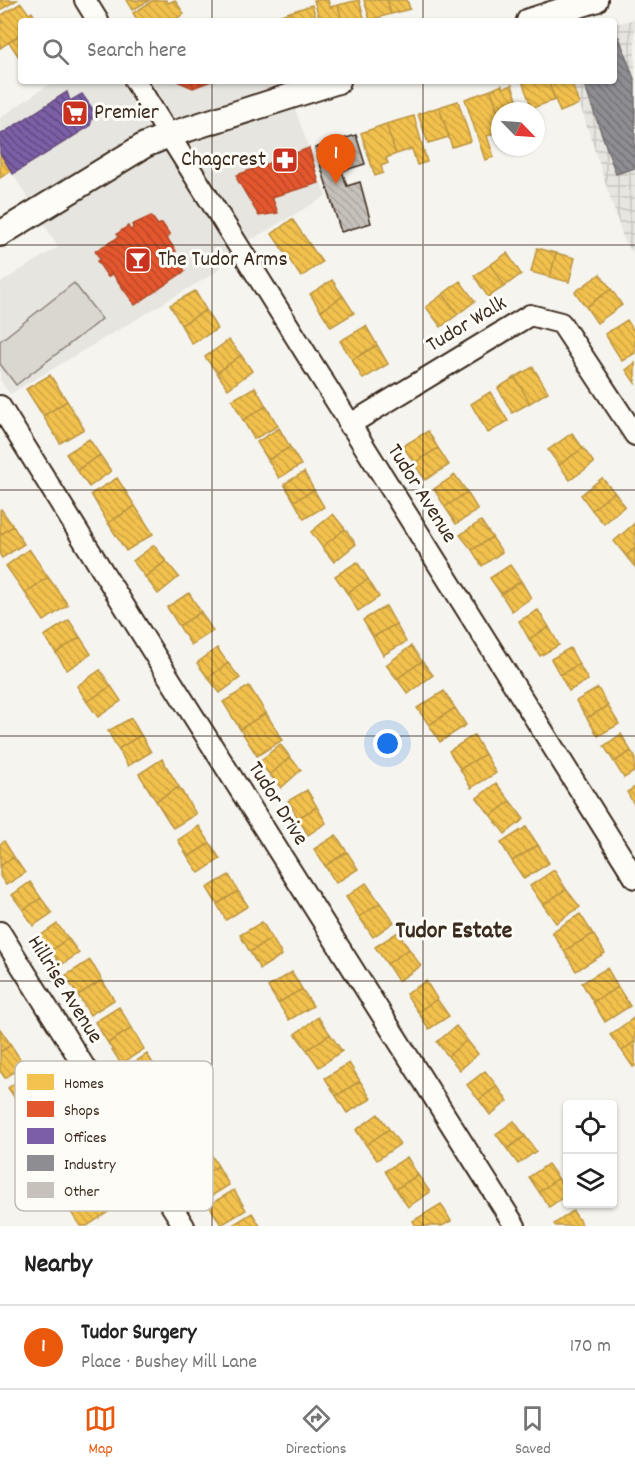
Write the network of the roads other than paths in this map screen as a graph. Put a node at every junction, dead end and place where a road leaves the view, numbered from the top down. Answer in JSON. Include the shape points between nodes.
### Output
{"nodes":[{"id":1,"x":85,"y":0,"type":"edge"},
{"id":2,"x":595,"y":0,"type":"edge"},
{"id":3,"x":96,"y":18,"type":"edge"},
{"id":4,"x":538,"y":18,"type":"edge"},
{"id":5,"x":137,"y":84,"type":"edge"},
{"id":6,"x":329,"y":84,"type":"edge"},
{"id":7,"x":169,"y":135,"type":"junction"},
{"id":8,"x":0,"y":234,"type":"edge"},
{"id":9,"x":0,"y":406,"type":"edge"},
{"id":10,"x":349,"y":425,"type":"junction"},
{"id":11,"x":635,"y":435,"type":"edge"},
{"id":12,"x":635,"y":878,"type":"edge"},
{"id":13,"x":0,"y":932,"type":"edge"},
{"id":14,"x":81,"y":1061,"type":"edge"},
{"id":15,"x":175,"y":1211,"type":"edge"},
{"id":16,"x":184,"y":1226,"type":"edge"},
{"id":17,"x":516,"y":1226,"type":"edge"}],
"edges":[{"from":1,"to":3,"type":"street"},
{"from":2,"to":4,"type":"street"},
{"from":5,"to":7,"type":"street","name":"Tudor Avenue"},
{"from":6,"to":7,"type":"street"},
{"from":7,"to":8,"type":"street","via":[[134,151]]},
{"from":7,"to":10,"type":"street","name":"Tudor Avenue"},
{"from":9,"to":17,"type":"street","name":"Tudor Drive"},
{"from":10,"to":11,"type":"street","name":"Tudor Walk","via":[[530,315],[561,323]]},
{"from":10,"to":12,"type":"street","name":"Tudor Avenue"},
{"from":13,"to":14,"type":"street","name":"Hillrise Avenue"},
{"from":15,"to":16,"type":"street","name":"Hillrise Avenue"}]}
